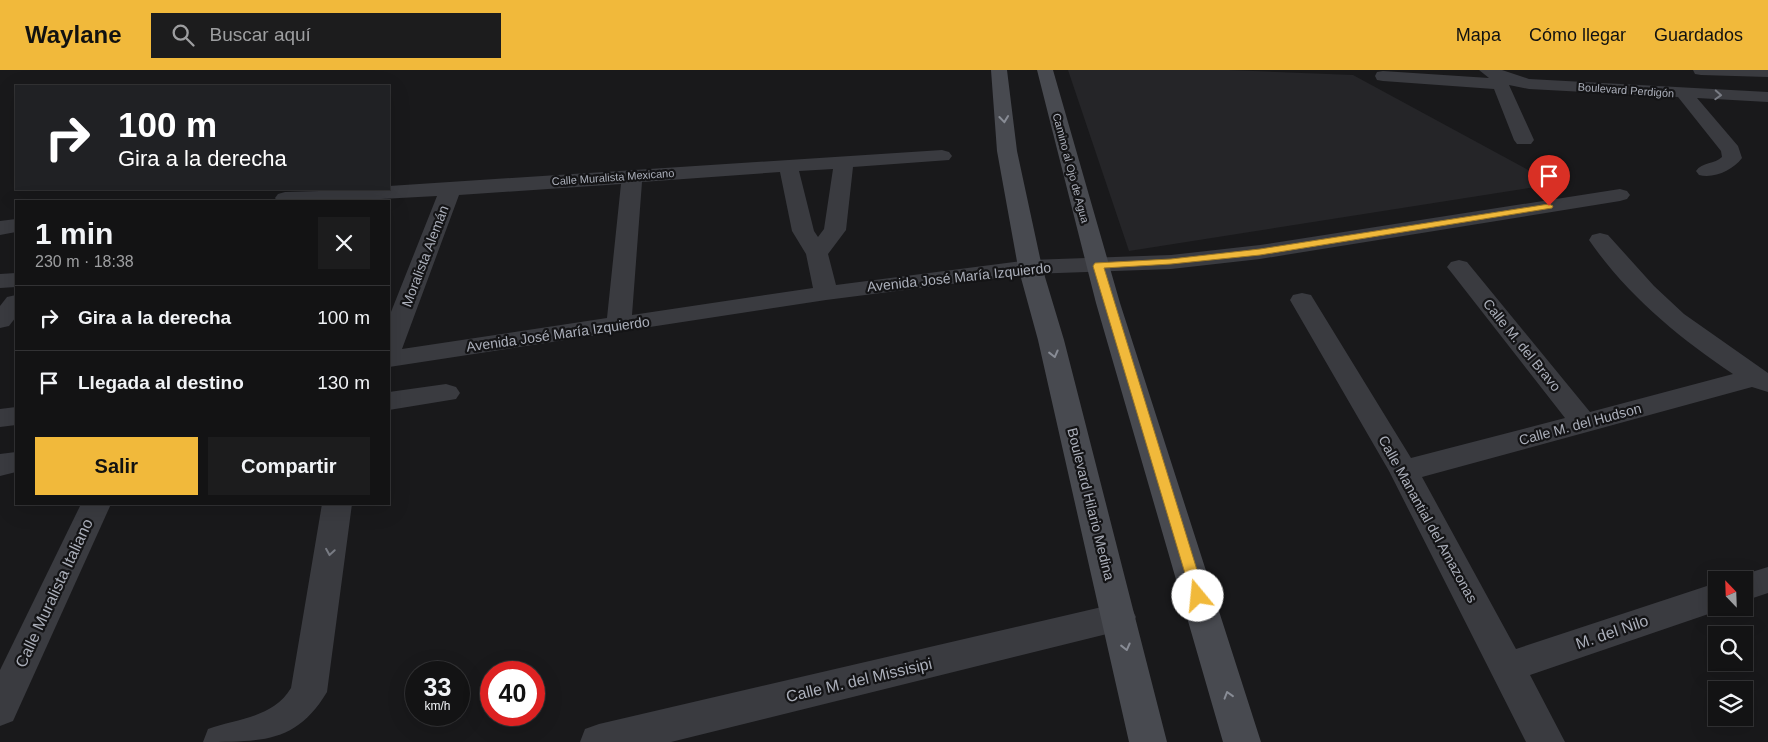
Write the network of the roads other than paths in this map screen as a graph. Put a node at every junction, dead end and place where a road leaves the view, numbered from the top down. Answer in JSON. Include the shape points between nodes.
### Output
{"nodes":[{"id":1,"x":999,"y":70,"type":"edge"},
{"id":2,"x":1045,"y":70,"type":"edge"},
{"id":3,"x":1701,"y":70,"type":"edge"},
{"id":4,"x":1768,"y":72,"type":"edge"},
{"id":5,"x":1383,"y":76,"type":"dead end"},
{"id":6,"x":1494,"y":76,"type":"edge"},
{"id":7,"x":1684,"y":94,"type":"junction"},
{"id":8,"x":1768,"y":97,"type":"edge"},
{"id":9,"x":1524,"y":140,"type":"dead end"},
{"id":10,"x":942,"y":156,"type":"dead end"},
{"id":11,"x":844,"y":162,"type":"junction"},
{"id":12,"x":788,"y":165,"type":"junction"},
{"id":13,"x":1706,"y":171,"type":"dead end"},
{"id":14,"x":632,"y":176,"type":"junction"},
{"id":15,"x":450,"y":190,"type":"junction"},
{"id":16,"x":1620,"y":195,"type":"dead end"},
{"id":17,"x":286,"y":196,"type":"edge"},
{"id":18,"x":15,"y":226,"type":"edge"},
{"id":19,"x":0,"y":228,"type":"edge"},
{"id":20,"x":1600,"y":240,"type":"dead end"},
{"id":21,"x":817,"y":254,"type":"junction"},
{"id":22,"x":1098,"y":266,"type":"junction"},
{"id":23,"x":1030,"y":267,"type":"junction"},
{"id":24,"x":1459,"y":267,"type":"dead end"},
{"id":25,"x":15,"y":280,"type":"edge"},
{"id":26,"x":0,"y":281,"type":"edge"},
{"id":27,"x":826,"y":293,"type":"junction"},
{"id":28,"x":1302,"y":300,"type":"dead end"},
{"id":29,"x":15,"y":303,"type":"edge"},
{"id":30,"x":0,"y":321,"type":"edge"},
{"id":31,"x":619,"y":325,"type":"junction"},
{"id":32,"x":390,"y":347,"type":"edge"},
{"id":33,"x":390,"y":359,"type":"edge"},
{"id":34,"x":1762,"y":381,"type":"edge"},
{"id":35,"x":446,"y":393,"type":"dead end"},
{"id":36,"x":390,"y":401,"type":"edge"},
{"id":37,"x":15,"y":416,"type":"edge"},
{"id":38,"x":0,"y":418,"type":"edge"},
{"id":39,"x":1584,"y":423,"type":"junction"},
{"id":40,"x":15,"y":462,"type":"edge"},
{"id":41,"x":0,"y":465,"type":"edge"},
{"id":42,"x":1404,"y":471,"type":"junction"},
{"id":43,"x":96,"y":505,"type":"edge"},
{"id":44,"x":337,"y":505,"type":"edge"},
{"id":45,"x":1768,"y":580,"type":"edge"},
{"id":46,"x":1753,"y":585,"type":"edge"},
{"id":47,"x":1708,"y":600,"type":"edge"},
{"id":48,"x":1119,"y":618,"type":"junction"},
{"id":49,"x":1508,"y":667,"type":"junction"},
{"id":50,"x":0,"y":709,"type":"edge"},
{"id":51,"x":222,"y":742,"type":"edge"},
{"id":52,"x":599,"y":742,"type":"edge"},
{"id":53,"x":1148,"y":742,"type":"edge"},
{"id":54,"x":1242,"y":742,"type":"edge"},
{"id":55,"x":1546,"y":742,"type":"edge"}],
"edges":[{"from":1,"to":23,"type":"street","one_way":true,"via":[[1007,151]]},
{"from":2,"to":22,"type":"street","name":"Camino al Ojo de Agua"},
{"from":3,"to":4,"type":"street"},
{"from":5,"to":6,"type":"street","name":"Boulevard Perdigón"},
{"from":6,"to":7,"type":"street","name":"Boulevard Perdigón","via":[[1529,84]]},
{"from":6,"to":9,"type":"street"},
{"from":7,"to":8,"type":"street","name":"Boulevard Perdigón","one_way":true},
{"from":7,"to":13,"type":"street","via":[[1731,150],[1732,158],[1726,164]]},
{"from":10,"to":11,"type":"street","name":"Calle Muralista Mexicano"},
{"from":11,"to":12,"type":"street","name":"Calle Muralista Mexicano"},
{"from":11,"to":21,"type":"street","via":[[835,230]]},
{"from":12,"to":14,"type":"street","name":"Calle Muralista Mexicano"},
{"from":12,"to":21,"type":"street","via":[[803,230]]},
{"from":14,"to":15,"type":"street","name":"Calle Muralista Mexicano"},
{"from":14,"to":31,"type":"street"},
{"from":15,"to":17,"type":"street","name":"Calle Muralista Mexicano"},
{"from":15,"to":32,"type":"street","name":"Moralista Alemán"},
{"from":16,"to":22,"type":"street","name":"Avenida José María Izquierdo","via":[[1260,252]]},
{"from":18,"to":19,"type":"street"},
{"from":20,"to":34,"type":"street","via":[[1674,318],[1705,344]]},
{"from":21,"to":27,"type":"street"},
{"from":22,"to":23,"type":"street","name":"Avenida José María Izquierdo"},
{"from":54,"to":22,"type":"street","one_way":true},
{"from":23,"to":27,"type":"street","name":"Avenida José María Izquierdo"},
{"from":23,"to":48,"type":"street","name":"Boulevard Hilario Medina","one_way":true},
{"from":24,"to":39,"type":"street","name":"Calle M. del Bravo"},
{"from":25,"to":26,"type":"street"},
{"from":27,"to":31,"type":"street","name":"Avenida José María Izquierdo"},
{"from":28,"to":42,"type":"street","name":"Calle Manantial del Amazonas"},
{"from":29,"to":30,"type":"street"},
{"from":31,"to":33,"type":"street","name":"Avenida José María Izquierdo"},
{"from":34,"to":39,"type":"street","name":"Calle M. del Hudson"},
{"from":35,"to":36,"type":"street"},
{"from":37,"to":38,"type":"street"},
{"from":39,"to":42,"type":"street","name":"Calle M. del Hudson"},
{"from":40,"to":41,"type":"street"},
{"from":42,"to":49,"type":"street","name":"Calle Manantial del Amazonas"},
{"from":43,"to":50,"type":"street","name":"Calle Muralista Italiano"},
{"from":44,"to":51,"type":"street","one_way":true,"via":[[308,692],[298,710],[284,722]]},
{"from":45,"to":46,"type":"street"},
{"from":47,"to":49,"type":"street","name":"M. del Nilo"},
{"from":48,"to":52,"type":"street","name":"Calle M. del Missisipi"},
{"from":48,"to":53,"type":"street","name":"Boulevard Hilario Medina","one_way":true},
{"from":49,"to":55,"type":"street","name":"Calle Manantial del Amazonas"}]}
